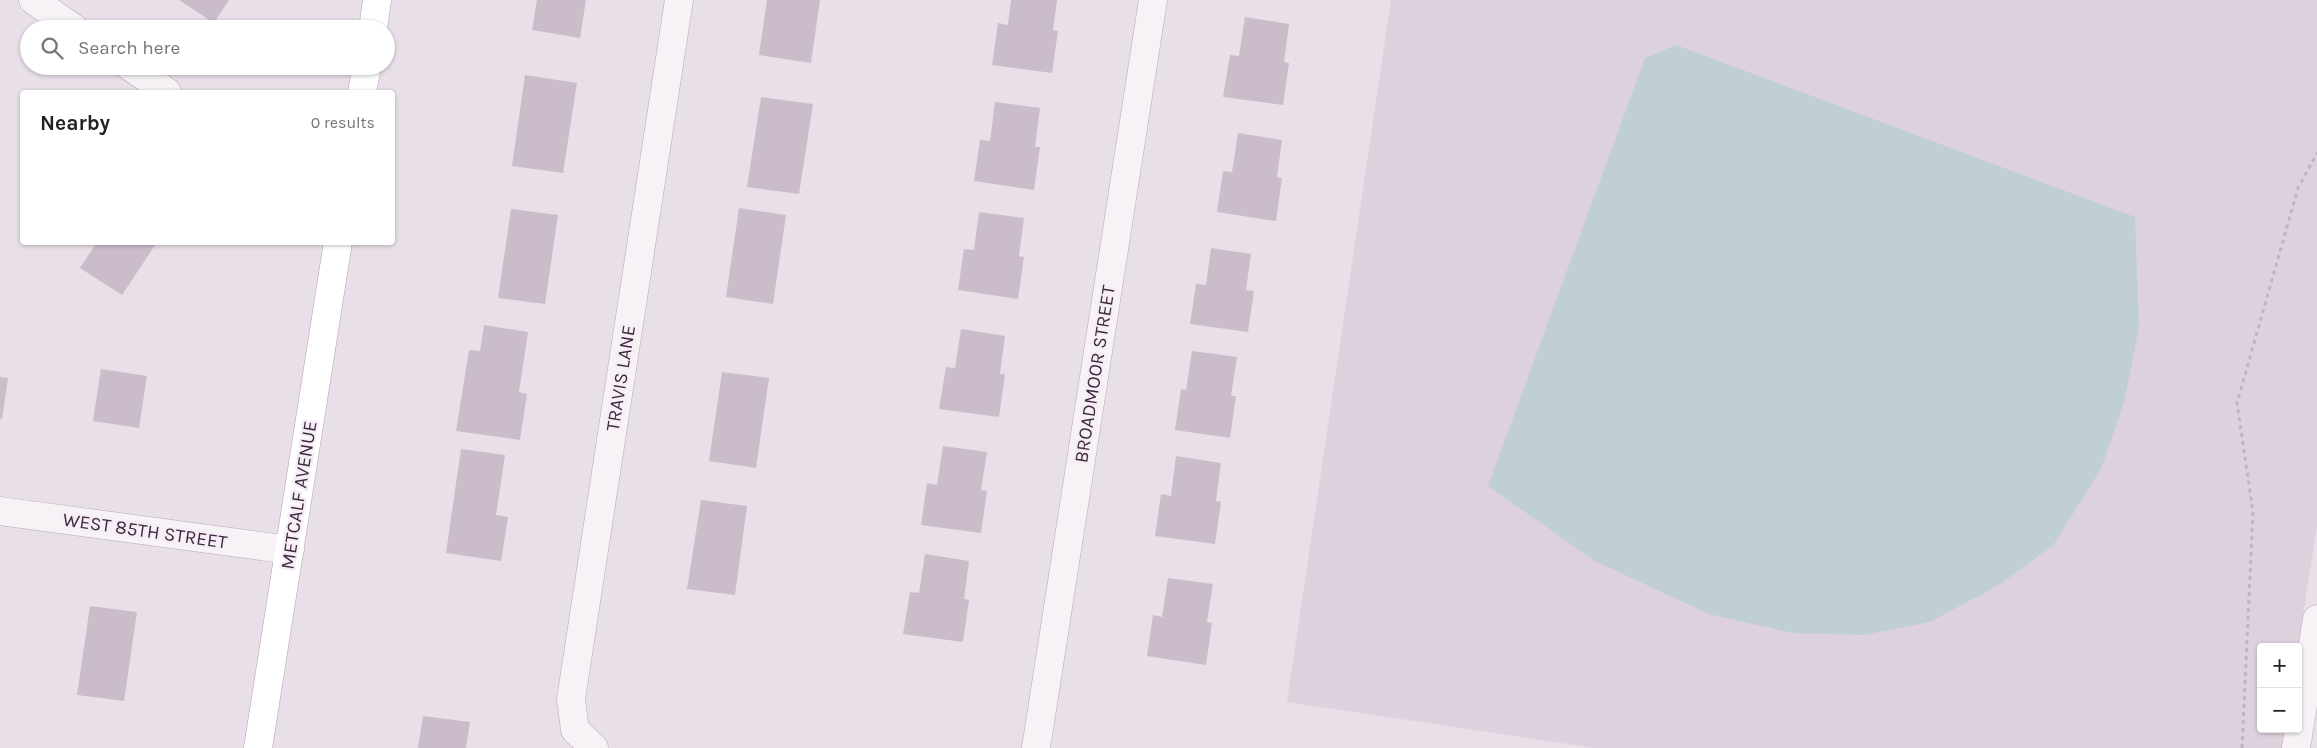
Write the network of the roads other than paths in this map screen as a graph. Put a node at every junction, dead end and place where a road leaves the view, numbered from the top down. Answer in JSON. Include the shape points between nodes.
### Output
{"nodes":[{"id":1,"x":33,"y":0,"type":"edge"},
{"id":2,"x":377,"y":0,"type":"edge"},
{"id":3,"x":679,"y":0,"type":"edge"},
{"id":4,"x":1153,"y":0,"type":"edge"},
{"id":5,"x":62,"y":20,"type":"edge"},
{"id":6,"x":374,"y":20,"type":"edge"},
{"id":7,"x":142,"y":75,"type":"edge"},
{"id":8,"x":365,"y":75,"type":"edge"},
{"id":9,"x":164,"y":90,"type":"edge"},
{"id":10,"x":362,"y":90,"type":"edge"},
{"id":11,"x":338,"y":245,"type":"edge"},
{"id":12,"x":0,"y":511,"type":"edge"},
{"id":13,"x":290,"y":550,"type":"junction"},
{"id":14,"x":2317,"y":619,"type":"edge"},
{"id":15,"x":258,"y":748,"type":"edge"},
{"id":16,"x":594,"y":748,"type":"edge"},
{"id":17,"x":1036,"y":748,"type":"edge"},
{"id":18,"x":2296,"y":748,"type":"edge"}],
"edges":[{"from":1,"to":5,"type":"street"},
{"from":2,"to":6,"type":"main road"},
{"from":3,"to":16,"type":"street","name":"TRAVIS LANE","via":[[571,699],[575,730]]},
{"from":4,"to":17,"type":"street","name":"BROADMOOR STREET"},
{"from":7,"to":9,"type":"street"},
{"from":8,"to":10,"type":"main road"},
{"from":11,"to":13,"type":"main road","name":"METCALF AVENUE"},
{"from":12,"to":13,"type":"street","name":"WEST 85TH STREET"},
{"from":13,"to":15,"type":"main road","name":"METCALF AVENUE"},
{"from":14,"to":18,"type":"street"}]}
